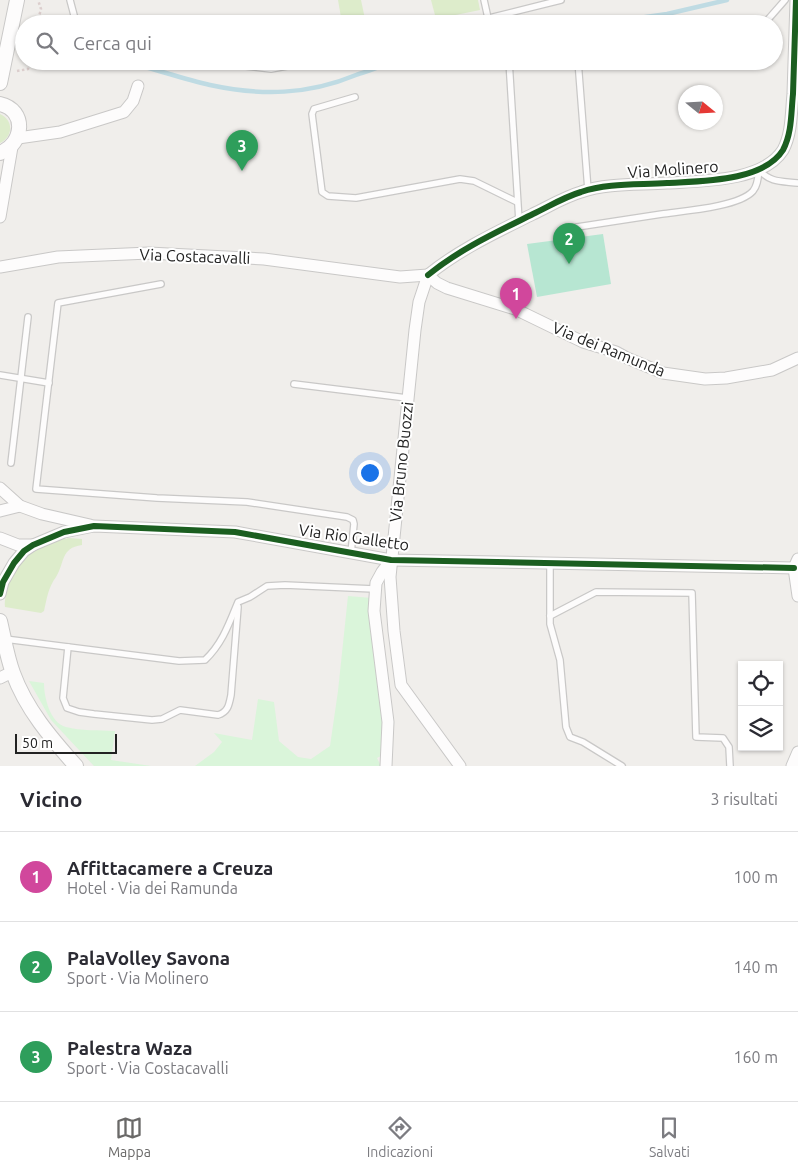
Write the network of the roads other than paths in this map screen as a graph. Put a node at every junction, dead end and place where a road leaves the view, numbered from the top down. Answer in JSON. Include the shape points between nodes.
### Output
{"nodes":[{"id":1,"x":17,"y":0,"type":"edge"},
{"id":2,"x":70,"y":0,"type":"edge"},
{"id":3,"x":484,"y":0,"type":"edge"},
{"id":4,"x":556,"y":0,"type":"edge"},
{"id":5,"x":785,"y":0,"type":"edge"},
{"id":6,"x":796,"y":0,"type":"edge"},
{"id":7,"x":75,"y":15,"type":"edge"},
{"id":8,"x":487,"y":15,"type":"edge"},
{"id":9,"x":499,"y":15,"type":"edge"},
{"id":10,"x":772,"y":15,"type":"edge"},
{"id":11,"x":510,"y":70,"type":"edge"},
{"id":12,"x":579,"y":70,"type":"edge"},
{"id":13,"x":0,"y":84,"type":"edge"},
{"id":14,"x":138,"y":86,"type":"dead end"},
{"id":15,"x":355,"y":96,"type":"dead end"},
{"id":16,"x":0,"y":104,"type":"edge"},
{"id":17,"x":10,"y":146,"type":"edge"},
{"id":18,"x":759,"y":169,"type":"junction"},
{"id":19,"x":798,"y":183,"type":"edge"},
{"id":20,"x":588,"y":190,"type":"junction"},
{"id":21,"x":517,"y":202,"type":"junction"},
{"id":22,"x":0,"y":217,"type":"edge"},
{"id":23,"x":519,"y":221,"type":"junction"},
{"id":24,"x":564,"y":229,"type":"dead end"},
{"id":25,"x":0,"y":267,"type":"edge"},
{"id":26,"x":428,"y":275,"type":"junction"},
{"id":27,"x":161,"y":284,"type":"dead end"},
{"id":28,"x":28,"y":317,"type":"dead end"},
{"id":29,"x":798,"y":358,"type":"edge"},
{"id":30,"x":0,"y":375,"type":"edge"},
{"id":31,"x":20,"y":378,"type":"junction"},
{"id":32,"x":49,"y":383,"type":"junction"},
{"id":33,"x":294,"y":384,"type":"dead end"},
{"id":34,"x":407,"y":398,"type":"junction"},
{"id":35,"x":11,"y":463,"type":"dead end"},
{"id":36,"x":0,"y":488,"type":"edge"},
{"id":37,"x":20,"y":506,"type":"junction"},
{"id":38,"x":0,"y":511,"type":"edge"},
{"id":39,"x":94,"y":526,"type":"junction"},
{"id":40,"x":0,"y":538,"type":"edge"},
{"id":41,"x":33,"y":546,"type":"junction"},
{"id":42,"x":351,"y":553,"type":"junction"},
{"id":43,"x":391,"y":560,"type":"junction"},
{"id":44,"x":550,"y":563,"type":"junction"},
{"id":45,"x":797,"y":566,"type":"edge"},
{"id":46,"x":374,"y":589,"type":"junction"},
{"id":47,"x":0,"y":594,"type":"edge"},
{"id":48,"x":798,"y":596,"type":"edge"},
{"id":49,"x":238,"y":602,"type":"junction"},
{"id":50,"x":550,"y":616,"type":"junction"},
{"id":51,"x":0,"y":621,"type":"edge"},
{"id":52,"x":5,"y":639,"type":"junction"},
{"id":53,"x":68,"y":647,"type":"junction"},
{"id":54,"x":6,"y":675,"type":"edge"},
{"id":55,"x":798,"y":752,"type":"edge"},
{"id":56,"x":76,"y":766,"type":"edge"},
{"id":57,"x":386,"y":766,"type":"edge"},
{"id":58,"x":460,"y":766,"type":"edge"},
{"id":59,"x":622,"y":766,"type":"edge"},
{"id":60,"x":730,"y":766,"type":"edge"},
{"id":61,"x":792,"y":766,"type":"edge"}],
"edges":[{"from":1,"to":13,"type":"street"},
{"from":2,"to":7,"type":"lane"},
{"from":3,"to":8,"type":"lane"},
{"from":4,"to":9,"type":"lane"},
{"from":5,"to":10,"type":"lane"},
{"from":6,"to":18,"type":"street","name":"Via Molinero","via":[[789,138],[782,152]]},
{"from":11,"to":21,"type":"lane"},
{"from":12,"to":20,"type":"lane"},
{"from":14,"to":17,"type":"street","via":[[133,101],[124,112]]},
{"from":15,"to":21,"type":"lane","via":[[314,109],[312,114],[322,192],[328,196],[356,198],[460,180],[474,181]]},
{"from":16,"to":17,"type":"street","via":[[13,111],[18,119],[20,128]]},
{"from":17,"to":22,"type":"street"},
{"from":18,"to":19,"type":"lane","via":[[767,178]]},
{"from":18,"to":20,"type":"street","name":"Via Molinero","via":[[739,177],[715,180]]},
{"from":18,"to":24,"type":"lane","via":[[758,183],[744,198],[694,210]]},
{"from":20,"to":23,"type":"street","name":"Via Molinero"},
{"from":21,"to":23,"type":"lane"},
{"from":23,"to":26,"type":"street","name":"Via Molinero","via":[[458,254]]},
{"from":25,"to":26,"type":"street","name":"Via Costacavalli","via":[[58,257],[149,253],[264,259],[400,277]]},
{"from":26,"to":29,"type":"street","name":"Via dei Ramunda","via":[[447,288],[515,310],[583,342],[616,352],[663,373],[705,379],[726,378],[772,370]]},
{"from":26,"to":34,"type":"street","name":"Via Bruno Buozzi","via":[[419,302]]},
{"from":27,"to":32,"type":"lane","via":[[58,303]]},
{"from":28,"to":31,"type":"lane"},
{"from":30,"to":31,"type":"lane"},
{"from":31,"to":32,"type":"lane"},
{"from":31,"to":35,"type":"lane"},
{"from":32,"to":42,"type":"lane","via":[[36,489],[246,502],[347,517],[354,524]]},
{"from":33,"to":34,"type":"lane"},
{"from":34,"to":43,"type":"street","name":"Via Bruno Buozzi"},
{"from":36,"to":37,"type":"street"},
{"from":37,"to":38,"type":"street"},
{"from":37,"to":39,"type":"street"},
{"from":39,"to":41,"type":"street","name":"Via Rio Galletto","via":[[64,532]]},
{"from":39,"to":42,"type":"street","name":"Via Rio Galletto","via":[[235,532]]},
{"from":40,"to":41,"type":"street","via":[[18,545]]},
{"from":41,"to":47,"type":"street","name":"Via Rio Galletto","via":[[14,563]]},
{"from":42,"to":43,"type":"street","name":"Via Rio Galletto"},
{"from":43,"to":44,"type":"street","name":"Via Rio Galletto"},
{"from":43,"to":46,"type":"street","name":"Via Bruno Buozzi"},
{"from":43,"to":58,"type":"street","name":"Via Rio Galletto","via":[[401,685]]},
{"from":44,"to":45,"type":"street","name":"Via Rio Galletto"},
{"from":44,"to":50,"type":"lane"},
{"from":45,"to":48,"type":"street"},
{"from":46,"to":49,"type":"lane","via":[[284,584],[267,586]]},
{"from":46,"to":57,"type":"street","name":"Via Bruno Buozzi","via":[[375,628],[388,722]]},
{"from":49,"to":53,"type":"lane","via":[[225,633],[204,660],[179,661]]},
{"from":49,"to":53,"type":"lane","via":[[229,707],[218,716],[180,710],[152,720],[67,708],[63,698]]},
{"from":50,"to":59,"type":"lane","via":[[560,660],[566,727],[570,737]]},
{"from":50,"to":60,"type":"lane","via":[[596,592],[692,594],[696,737],[723,738],[729,747]]},
{"from":51,"to":52,"type":"street"},
{"from":52,"to":53,"type":"lane"},
{"from":52,"to":54,"type":"street"},
{"from":54,"to":56,"type":"street","via":[[45,730]]},
{"from":55,"to":61,"type":"street"}]}
